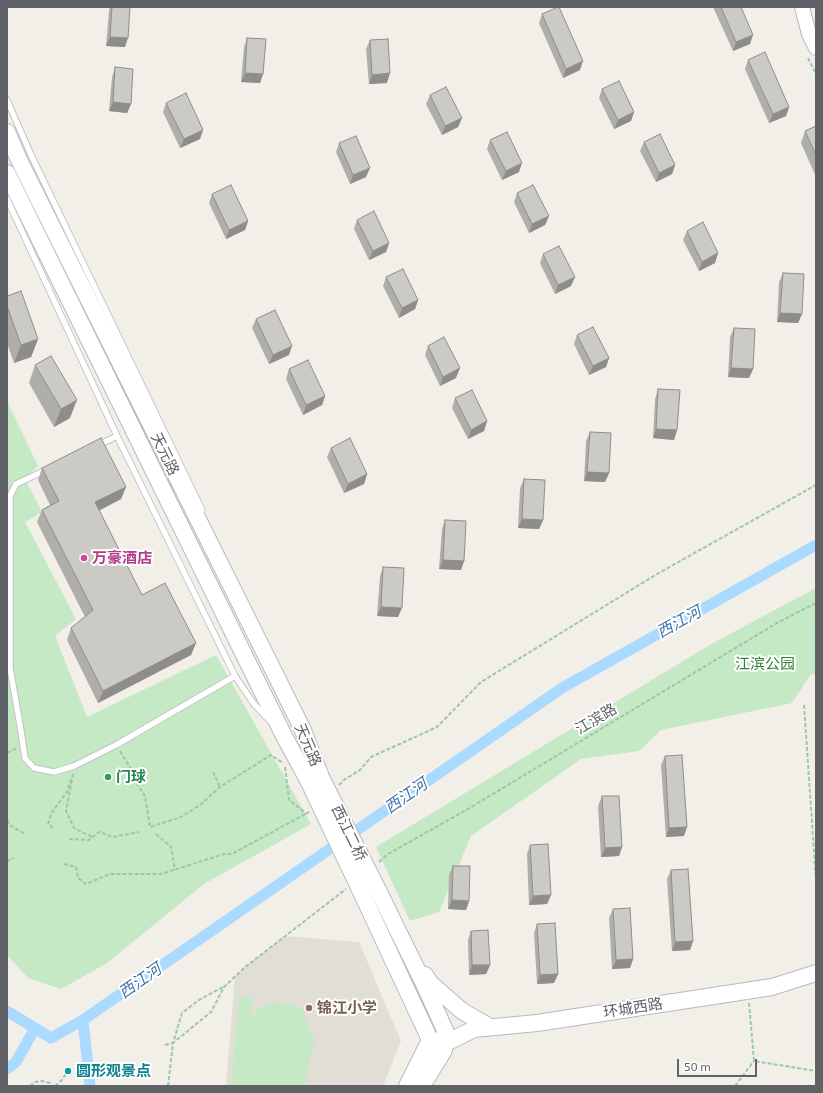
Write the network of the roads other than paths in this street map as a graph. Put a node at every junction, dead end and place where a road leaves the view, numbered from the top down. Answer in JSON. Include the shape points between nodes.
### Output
{"nodes":[{"id":1,"x":802,"y":7,"type":"edge"},
{"id":2,"x":816,"y":48,"type":"edge"},
{"id":3,"x":7,"y":100,"type":"edge"},
{"id":4,"x":7,"y":132,"type":"edge"},
{"id":5,"x":7,"y":173,"type":"edge"},
{"id":6,"x":7,"y":199,"type":"edge"},
{"id":7,"x":117,"y":436,"type":"junction"},
{"id":8,"x":88,"y":450,"type":"edge"},
{"id":9,"x":52,"y":467,"type":"edge"},
{"id":10,"x":204,"y":514,"type":"dead end"},
{"id":11,"x":255,"y":620,"type":"dead end"},
{"id":12,"x":235,"y":676,"type":"junction"},
{"id":13,"x":302,"y":728,"type":"junction"},
{"id":14,"x":284,"y":736,"type":"junction"},
{"id":15,"x":315,"y":779,"type":"junction"},
{"id":16,"x":404,"y":944,"type":"junction"},
{"id":17,"x":816,"y":973,"type":"edge"},
{"id":18,"x":490,"y":1027,"type":"junction"},
{"id":19,"x":430,"y":1040,"type":"junction"},
{"id":20,"x":450,"y":1041,"type":"junction"},
{"id":21,"x":439,"y":1059,"type":"junction"},
{"id":22,"x":407,"y":1086,"type":"edge"},
{"id":23,"x":422,"y":1086,"type":"edge"}],
"edges":[{"from":1,"to":2,"type":"street","via":[[809,34]]},
{"from":3,"to":10,"type":"lane"},
{"from":4,"to":13,"type":"main road","name":"天元路"},
{"from":5,"to":14,"type":"main road","name":"天元路"},
{"from":6,"to":7,"type":"lane"},
{"from":7,"to":8,"type":"lane"},
{"from":7,"to":12,"type":"lane"},
{"from":9,"to":12,"type":"lane","via":[[16,484],[10,496],[10,668],[25,758],[34,768],[54,772],[74,766],[116,745]]},
{"from":11,"to":13,"type":"lane","via":[[289,688]]},
{"from":12,"to":14,"type":"lane","via":[[254,704]]},
{"from":13,"to":15,"type":"main road","name":"天元路"},
{"from":14,"to":15,"type":"main road","name":"天元路"},
{"from":15,"to":16,"type":"main road","name":"西江二桥","bridge":true,"via":[[378,890]]},
{"from":15,"to":19,"type":"main road","name":"西江二桥","bridge":true,"via":[[363,896]]},
{"from":16,"to":18,"type":"main road","via":[[430,983],[462,1011]]},
{"from":16,"to":20,"type":"main road"},
{"from":17,"to":18,"type":"main road","name":"环城西路","via":[[772,987],[537,1023]]},
{"from":18,"to":20,"type":"main road","name":"环城西路","via":[[474,1029]]},
{"from":19,"to":20,"type":"main road"},
{"from":19,"to":21,"type":"main road"},
{"from":19,"to":22,"type":"main road"},
{"from":20,"to":21,"type":"main road"},
{"from":21,"to":23,"type":"main road"}]}
